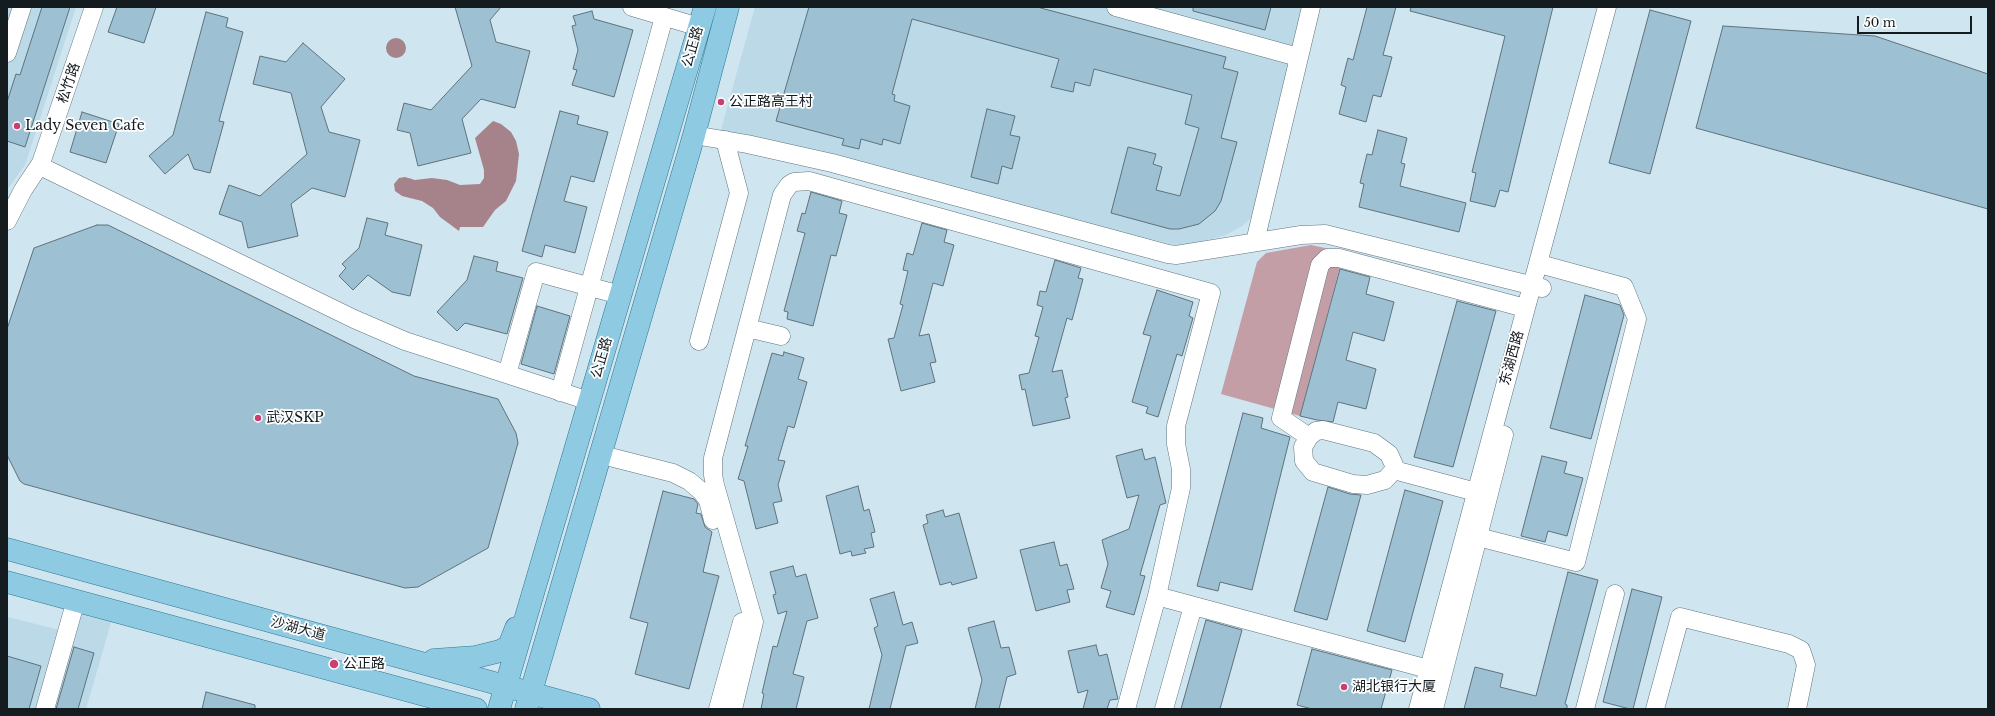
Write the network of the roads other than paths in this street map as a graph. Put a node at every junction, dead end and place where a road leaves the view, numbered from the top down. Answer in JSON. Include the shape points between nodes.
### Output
{"nodes":[{"id":1,"x":22,"y":7,"type":"edge"},
{"id":2,"x":94,"y":7,"type":"edge"},
{"id":3,"x":632,"y":7,"type":"edge"},
{"id":4,"x":728,"y":7,"type":"edge"},
{"id":5,"x":1116,"y":7,"type":"edge"},
{"id":6,"x":1311,"y":7,"type":"edge"},
{"id":7,"x":1607,"y":7,"type":"edge"},
{"id":8,"x":1616,"y":7,"type":"edge"},
{"id":9,"x":664,"y":17,"type":"junction"},
{"id":10,"x":702,"y":17,"type":"edge"},
{"id":11,"x":7,"y":53,"type":"edge"},
{"id":12,"x":1298,"y":57,"type":"junction"},
{"id":13,"x":694,"y":135,"type":"junction"},
{"id":14,"x":725,"y":140,"type":"junction"},
{"id":15,"x":40,"y":166,"type":"junction"},
{"id":16,"x":7,"y":221,"type":"edge"},
{"id":17,"x":1255,"y":242,"type":"junction"},
{"id":18,"x":1547,"y":266,"type":"junction"},
{"id":19,"x":589,"y":287,"type":"junction"},
{"id":20,"x":1536,"y":287,"type":"junction"},
{"id":21,"x":620,"y":295,"type":"junction"},
{"id":22,"x":1525,"y":308,"type":"junction"},
{"id":23,"x":747,"y":328,"type":"junction"},
{"id":24,"x":781,"y":336,"type":"dead end"},
{"id":25,"x":699,"y":341,"type":"dead end"},
{"id":26,"x":507,"y":374,"type":"junction"},
{"id":27,"x":560,"y":392,"type":"junction"},
{"id":28,"x":589,"y":402,"type":"junction"},
{"id":29,"x":1308,"y":437,"type":"junction"},
{"id":30,"x":602,"y":455,"type":"junction"},
{"id":31,"x":1394,"y":470,"type":"junction"},
{"id":32,"x":1476,"y":492,"type":"junction"},
{"id":33,"x":1478,"y":538,"type":"junction"},
{"id":34,"x":7,"y":549,"type":"edge"},
{"id":35,"x":536,"y":578,"type":"junction"},
{"id":36,"x":7,"y":582,"type":"edge"},
{"id":37,"x":1615,"y":594,"type":"dead end"},
{"id":38,"x":1157,"y":596,"type":"junction"},
{"id":39,"x":76,"y":600,"type":"junction"},
{"id":40,"x":1192,"y":606,"type":"junction"},
{"id":41,"x":406,"y":658,"type":"junction"},
{"id":42,"x":1428,"y":669,"type":"junction"},
{"id":43,"x":505,"y":685,"type":"junction"},
{"id":44,"x":398,"y":688,"type":"junction"},
{"id":45,"x":528,"y":701,"type":"edge"},
{"id":46,"x":45,"y":709,"type":"edge"},
{"id":47,"x":428,"y":709,"type":"edge"},
{"id":48,"x":476,"y":709,"type":"edge"},
{"id":49,"x":499,"y":709,"type":"edge"},
{"id":50,"x":589,"y":709,"type":"edge"},
{"id":51,"x":718,"y":709,"type":"edge"},
{"id":52,"x":733,"y":709,"type":"edge"},
{"id":53,"x":1126,"y":709,"type":"edge"},
{"id":54,"x":1164,"y":709,"type":"edge"},
{"id":55,"x":1418,"y":709,"type":"edge"},
{"id":56,"x":1434,"y":709,"type":"edge"},
{"id":57,"x":1585,"y":709,"type":"edge"},
{"id":58,"x":1655,"y":709,"type":"edge"},
{"id":59,"x":1797,"y":709,"type":"edge"}],
"edges":[{"from":1,"to":11,"type":"street"},
{"from":2,"to":15,"type":"street","name":"松竹路"},
{"from":3,"to":9,"type":"street"},
{"from":4,"to":13,"type":"main road","name":"公正路"},
{"from":5,"to":12,"type":"street"},
{"from":6,"to":12,"type":"street"},
{"from":7,"to":20,"type":"street","name":"东湖西路"},
{"from":8,"to":18,"type":"street","name":"东湖西路"},
{"from":9,"to":10,"type":"street"},
{"from":9,"to":19,"type":"street"},
{"from":10,"to":21,"type":"main road","name":"公正路"},
{"from":12,"to":17,"type":"street"},
{"from":13,"to":14,"type":"street"},
{"from":13,"to":30,"type":"main road","name":"公正路"},
{"from":14,"to":17,"type":"street","via":[[832,163],[1168,254],[1176,255]]},
{"from":14,"to":25,"type":"street","via":[[739,193]]},
{"from":15,"to":16,"type":"street","name":"松竹路","via":[[23,190]]},
{"from":15,"to":26,"type":"street","via":[[354,319],[405,341]]},
{"from":17,"to":20,"type":"street","via":[[1325,234]]},
{"from":18,"to":20,"type":"street","name":"东湖西路"},
{"from":18,"to":33,"type":"street","via":[[1624,287],[1638,319],[1576,562]]},
{"from":19,"to":21,"type":"street"},
{"from":19,"to":26,"type":"street","via":[[536,272]]},
{"from":19,"to":27,"type":"street"},
{"from":20,"to":22,"type":"street","name":"东湖西路"},
{"from":20,"to":33,"type":"street","name":"东湖西路"},
{"from":21,"to":28,"type":"main road","name":"公正路"},
{"from":22,"to":29,"type":"street","via":[[1339,258],[1328,258],[1320,265],[1281,418]]},
{"from":22,"to":32,"type":"street","name":"东湖西路"},
{"from":23,"to":24,"type":"street"},
{"from":23,"to":38,"type":"street","via":[[782,195],[789,185],[800,181],[819,183],[1211,293],[1176,426],[1182,488]]},
{"from":23,"to":52,"type":"street","via":[[712,466],[715,485],[754,622]]},
{"from":26,"to":27,"type":"street"},
{"from":27,"to":28,"type":"street"},
{"from":28,"to":35,"type":"main road","name":"公正路"},
{"from":29,"to":31,"type":"street","via":[[1316,431],[1323,430],[1364,440],[1389,454]]},
{"from":29,"to":31,"type":"street","via":[[1303,447],[1304,461],[1307,467],[1319,475],[1367,485],[1385,480]]},
{"from":30,"to":45,"type":"main road","name":"公正路"},
{"from":30,"to":51,"type":"street","via":[[678,476],[696,486],[708,500],[742,622]]},
{"from":31,"to":32,"type":"street"},
{"from":32,"to":42,"type":"street","name":"东湖西路"},
{"from":33,"to":56,"type":"street","name":"东湖西路"},
{"from":34,"to":41,"type":"main road","name":"沙湖大道"},
{"from":35,"to":41,"type":"main road","via":[[531,584],[513,640],[504,649],[457,659]]},
{"from":35,"to":43,"type":"main road","name":"公正路"},
{"from":36,"to":39,"type":"main road"},
{"from":37,"to":57,"type":"street"},
{"from":38,"to":40,"type":"street"},
{"from":38,"to":53,"type":"street"},
{"from":39,"to":44,"type":"main road"},
{"from":39,"to":46,"type":"street"},
{"from":40,"to":42,"type":"street"},
{"from":40,"to":54,"type":"street"},
{"from":41,"to":43,"type":"main road","name":"沙湖大道"},
{"from":42,"to":55,"type":"street","name":"东湖西路"},
{"from":43,"to":45,"type":"main road","name":"沙湖大道"},
{"from":43,"to":49,"type":"main road","name":"公正路"},
{"from":44,"to":47,"type":"main road"},
{"from":44,"to":48,"type":"main road"},
{"from":45,"to":50,"type":"main road","name":"沙湖大道"},
{"from":58,"to":59,"type":"street","via":[[1680,617],[1789,644],[1801,650],[1806,665]]}]}
